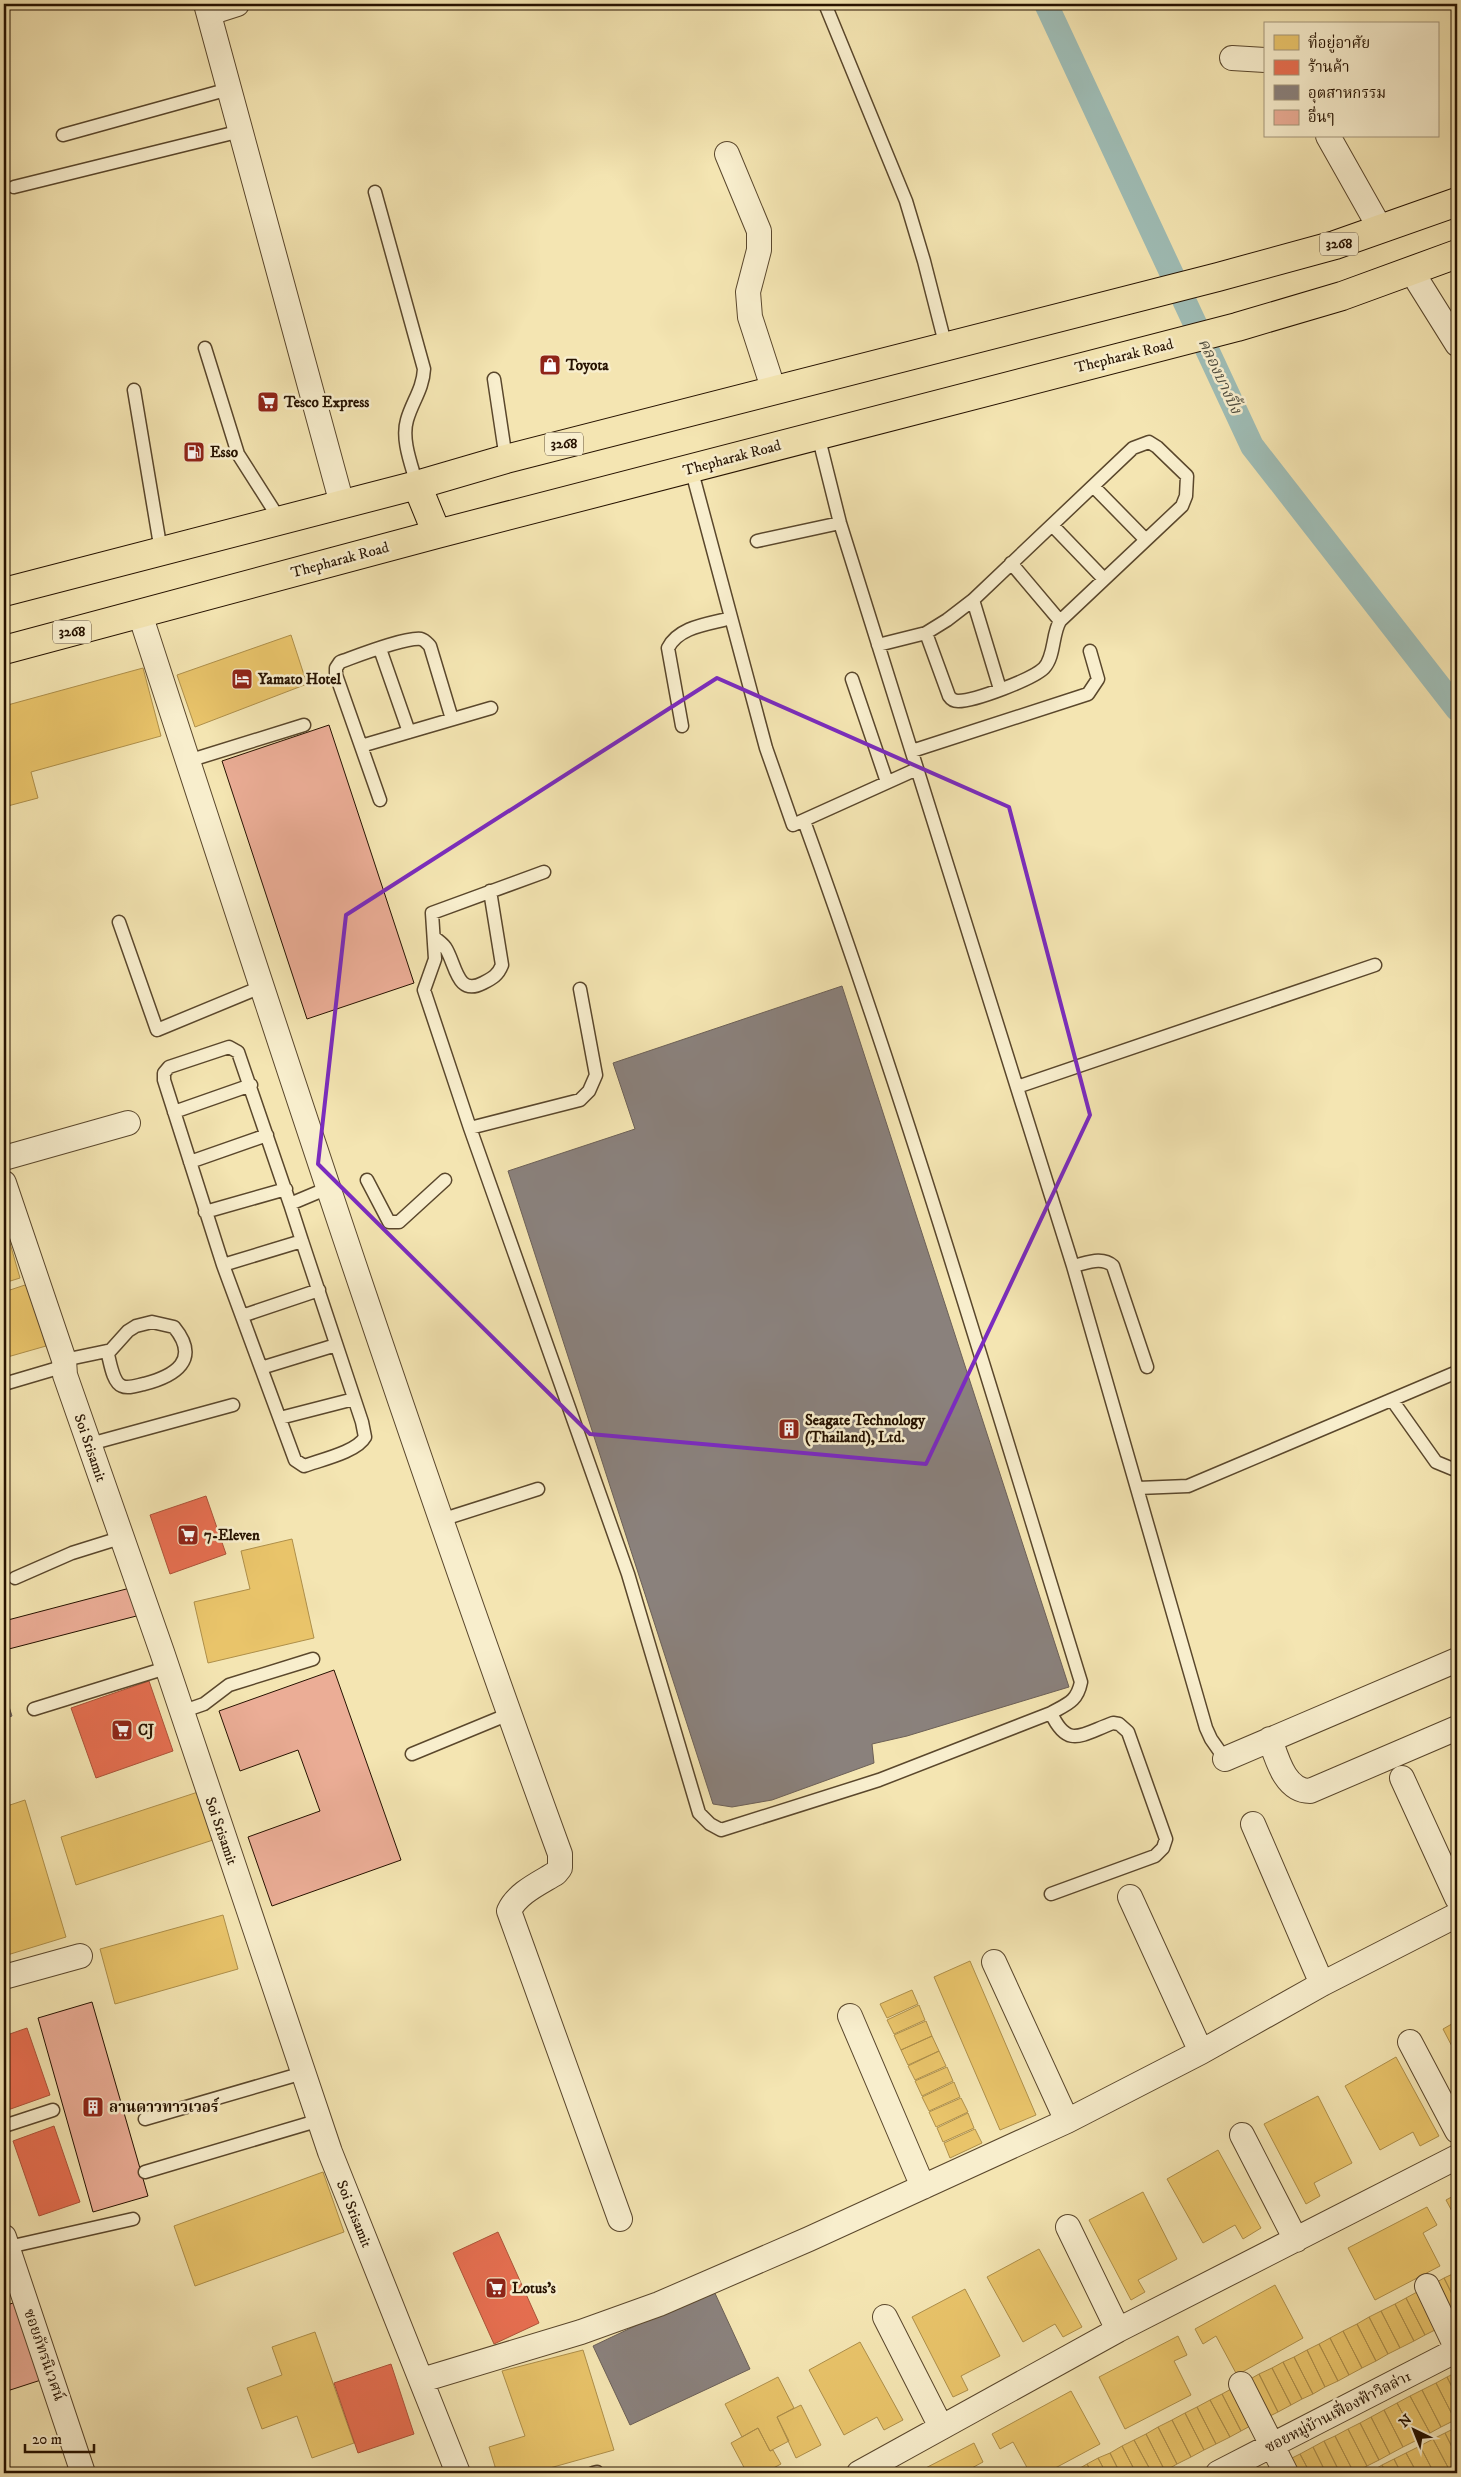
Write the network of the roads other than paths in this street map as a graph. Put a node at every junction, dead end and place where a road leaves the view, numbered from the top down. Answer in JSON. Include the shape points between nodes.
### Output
{"nodes":[{"id":1,"x":237,"y":4,"type":"edge"},
{"id":2,"x":825,"y":4,"type":"edge"},
{"id":3,"x":208,"y":8,"type":"edge"},
{"id":4,"x":1232,"y":58,"type":"dead end"},
{"id":5,"x":1264,"y":60,"type":"edge"},
{"id":6,"x":230,"y":89,"type":"junction"},
{"id":7,"x":240,"y":131,"type":"junction"},
{"id":8,"x":63,"y":135,"type":"dead end"},
{"id":9,"x":1329,"y":138,"type":"edge"},
{"id":10,"x":728,"y":154,"type":"dead end"},
{"id":11,"x":14,"y":187,"type":"dead end"},
{"id":12,"x":375,"y":192,"type":"dead end"},
{"id":13,"x":1457,"y":202,"type":"edge"},
{"id":14,"x":1381,"y":230,"type":"junction"},
{"id":15,"x":1457,"y":254,"type":"edge"},
{"id":16,"x":1412,"y":272,"type":"junction"},
{"id":17,"x":1457,"y":344,"type":"edge"},
{"id":18,"x":946,"y":347,"type":"junction"},
{"id":19,"x":205,"y":348,"type":"dead end"},
{"id":20,"x":494,"y":379,"type":"dead end"},
{"id":21,"x":134,"y":390,"type":"dead end"},
{"id":22,"x":774,"y":390,"type":"junction"},
{"id":23,"x":818,"y":435,"type":"junction"},
{"id":24,"x":506,"y":459,"type":"junction"},
{"id":25,"x":691,"y":468,"type":"junction"},
{"id":26,"x":417,"y":485,"type":"junction"},
{"id":27,"x":1093,"y":486,"type":"junction"},
{"id":28,"x":342,"y":504,"type":"junction"},
{"id":29,"x":280,"y":520,"type":"junction"},
{"id":30,"x":840,"y":523,"type":"junction"},
{"id":31,"x":1052,"y":525,"type":"junction"},
{"id":32,"x":437,"y":534,"type":"junction"},
{"id":33,"x":1145,"y":539,"type":"junction"},
{"id":34,"x":757,"y":541,"type":"dead end"},
{"id":35,"x":161,"y":551,"type":"junction"},
{"id":36,"x":1011,"y":563,"type":"junction"},
{"id":37,"x":1103,"y":578,"type":"junction"},
{"id":38,"x":4,"y":592,"type":"edge"},
{"id":39,"x":973,"y":600,"type":"junction"},
{"id":40,"x":140,"y":614,"type":"junction"},
{"id":41,"x":731,"y":618,"type":"junction"},
{"id":42,"x":1060,"y":621,"type":"junction"},
{"id":43,"x":926,"y":633,"type":"junction"},
{"id":44,"x":878,"y":645,"type":"junction"},
{"id":45,"x":380,"y":649,"type":"junction"},
{"id":46,"x":4,"y":650,"type":"edge"},
{"id":47,"x":1090,"y":651,"type":"dead end"},
{"id":48,"x":852,"y":679,"type":"dead end"},
{"id":49,"x":1000,"y":689,"type":"junction"},
{"id":50,"x":490,"y":708,"type":"dead end"},
{"id":51,"x":452,"y":719,"type":"junction"},
{"id":52,"x":304,"y":725,"type":"dead end"},
{"id":53,"x":682,"y":726,"type":"dead end"},
{"id":54,"x":409,"y":732,"type":"junction"},
{"id":55,"x":361,"y":746,"type":"junction"},
{"id":56,"x":912,"y":751,"type":"junction"},
{"id":57,"x":188,"y":761,"type":"junction"},
{"id":58,"x":917,"y":769,"type":"junction"},
{"id":59,"x":887,"y":782,"type":"junction"},
{"id":60,"x":380,"y":800,"type":"dead end"},
{"id":61,"x":804,"y":821,"type":"junction"},
{"id":62,"x":544,"y":872,"type":"dead end"},
{"id":63,"x":490,"y":891,"type":"junction"},
{"id":64,"x":119,"y":922,"type":"dead end"},
{"id":65,"x":434,"y":937,"type":"junction"},
{"id":66,"x":1375,"y":966,"type":"dead end"},
{"id":67,"x":262,"y":987,"type":"junction"},
{"id":68,"x":580,"y":989,"type":"dead end"},
{"id":69,"x":251,"y":1085,"type":"junction"},
{"id":70,"x":1017,"y":1087,"type":"junction"},
{"id":71,"x":174,"y":1112,"type":"junction"},
{"id":72,"x":128,"y":1123,"type":"dead end"},
{"id":73,"x":470,"y":1128,"type":"junction"},
{"id":74,"x":267,"y":1135,"type":"junction"},
{"id":75,"x":4,"y":1158,"type":"edge"},
{"id":76,"x":190,"y":1162,"type":"junction"},
{"id":77,"x":368,"y":1180,"type":"dead end"},
{"id":78,"x":445,"y":1180,"type":"dead end"},
{"id":79,"x":4,"y":1182,"type":"edge"},
{"id":80,"x":328,"y":1188,"type":"junction"},
{"id":81,"x":286,"y":1189,"type":"junction"},
{"id":82,"x":290,"y":1204,"type":"junction"},
{"id":83,"x":205,"y":1212,"type":"junction"},
{"id":84,"x":302,"y":1242,"type":"junction"},
{"id":85,"x":223,"y":1265,"type":"junction"},
{"id":86,"x":1073,"y":1266,"type":"junction"},
{"id":87,"x":319,"y":1290,"type":"junction"},
{"id":88,"x":242,"y":1316,"type":"junction"},
{"id":89,"x":336,"y":1345,"type":"junction"},
{"id":90,"x":107,"y":1351,"type":"junction"},
{"id":91,"x":65,"y":1363,"type":"junction"},
{"id":92,"x":1147,"y":1367,"type":"dead end"},
{"id":93,"x":261,"y":1368,"type":"junction"},
{"id":94,"x":1457,"y":1372,"type":"edge"},
{"id":95,"x":4,"y":1384,"type":"edge"},
{"id":96,"x":354,"y":1399,"type":"junction"},
{"id":97,"x":1392,"y":1400,"type":"junction"},
{"id":98,"x":233,"y":1405,"type":"dead end"},
{"id":99,"x":280,"y":1418,"type":"junction"},
{"id":100,"x":90,"y":1444,"type":"junction"},
{"id":101,"x":1457,"y":1468,"type":"edge"},
{"id":102,"x":1138,"y":1488,"type":"junction"},
{"id":103,"x":538,"y":1489,"type":"dead end"},
{"id":104,"x":441,"y":1520,"type":"junction"},
{"id":105,"x":120,"y":1538,"type":"junction"},
{"id":106,"x":15,"y":1578,"type":"dead end"},
{"id":107,"x":313,"y":1659,"type":"dead end"},
{"id":108,"x":1457,"y":1660,"type":"edge"},
{"id":109,"x":166,"y":1668,"type":"junction"},
{"id":110,"x":34,"y":1708,"type":"dead end"},
{"id":111,"x":181,"y":1712,"type":"junction"},
{"id":112,"x":1050,"y":1713,"type":"junction"},
{"id":113,"x":509,"y":1714,"type":"junction"},
{"id":114,"x":1457,"y":1728,"type":"edge"},
{"id":115,"x":1270,"y":1739,"type":"junction"},
{"id":116,"x":412,"y":1754,"type":"dead end"},
{"id":117,"x":1225,"y":1758,"type":"joint"},
{"id":118,"x":1402,"y":1778,"type":"dead end"},
{"id":119,"x":1253,"y":1824,"type":"dead end"},
{"id":120,"x":1051,"y":1894,"type":"dead end"},
{"id":121,"x":1130,"y":1897,"type":"dead end"},
{"id":122,"x":1457,"y":1898,"type":"edge"},
{"id":123,"x":1457,"y":1914,"type":"edge"},
{"id":124,"x":80,"y":1956,"type":"dead end"},
{"id":125,"x":994,"y":1962,"type":"dead end"},
{"id":126,"x":4,"y":1977,"type":"edge"},
{"id":127,"x":1322,"y":1984,"type":"junction"},
{"id":128,"x":850,"y":2016,"type":"dead end"},
{"id":129,"x":1410,"y":2042,"type":"dead end"},
{"id":130,"x":1200,"y":2052,"type":"junction"},
{"id":131,"x":303,"y":2072,"type":"junction"},
{"id":132,"x":54,"y":2110,"type":"dead end"},
{"id":133,"x":145,"y":2119,"type":"dead end"},
{"id":134,"x":320,"y":2120,"type":"junction"},
{"id":135,"x":1067,"y":2121,"type":"junction"},
{"id":136,"x":4,"y":2126,"type":"edge"},
{"id":137,"x":1457,"y":2131,"type":"edge"},
{"id":138,"x":1242,"y":2135,"type":"dead end"},
{"id":139,"x":1457,"y":2156,"type":"edge"},
{"id":140,"x":145,"y":2172,"type":"dead end"},
{"id":141,"x":923,"y":2187,"type":"junction"},
{"id":142,"x":133,"y":2219,"type":"dead end"},
{"id":143,"x":620,"y":2219,"type":"dead end"},
{"id":144,"x":1068,"y":2227,"type":"dead end"},
{"id":145,"x":1296,"y":2240,"type":"junction"},
{"id":146,"x":5,"y":2244,"type":"edge"},
{"id":147,"x":1427,"y":2286,"type":"dead end"},
{"id":148,"x":885,"y":2317,"type":"dead end"},
{"id":149,"x":1118,"y":2330,"type":"junction"},
{"id":150,"x":1457,"y":2349,"type":"edge"},
{"id":151,"x":422,"y":2380,"type":"junction"},
{"id":152,"x":1241,"y":2384,"type":"dead end"},
{"id":153,"x":941,"y":2427,"type":"junction"},
{"id":154,"x":1272,"y":2446,"type":"junction"},
{"id":155,"x":83,"y":2473,"type":"edge"},
{"id":156,"x":458,"y":2473,"type":"edge"},
{"id":157,"x":859,"y":2473,"type":"edge"},
{"id":158,"x":1218,"y":2473,"type":"edge"},
{"id":159,"x":1286,"y":2473,"type":"edge"}],
"edges":[{"from":1,"to":3,"type":"street"},
{"from":2,"to":18,"type":"lane","via":[[906,200]]},
{"from":3,"to":6,"type":"street"},
{"from":4,"to":5,"type":"street"},
{"from":6,"to":7,"type":"street"},
{"from":6,"to":8,"type":"lane"},
{"from":7,"to":11,"type":"lane"},
{"from":7,"to":28,"type":"street"},
{"from":9,"to":14,"type":"street"},
{"from":10,"to":22,"type":"street","via":[[759,231],[759,250],[748,292],[750,317]]},
{"from":12,"to":26,"type":"lane","via":[[424,369],[420,392],[406,422],[406,441]]},
{"from":13,"to":14,"type":"main road","number":"3268"},
{"from":14,"to":18,"type":"main road","number":"3268","via":[[1218,277]]},
{"from":15,"to":16,"type":"main road","name":"Thepharak Road","number":"3268"},
{"from":16,"to":17,"type":"street"},
{"from":16,"to":23,"type":"main road","name":"Thepharak Road","number":"3268","via":[[1236,327]]},
{"from":18,"to":22,"type":"main road","number":"3268"},
{"from":19,"to":29,"type":"lane","via":[[238,454]]},
{"from":20,"to":24,"type":"lane"},
{"from":21,"to":35,"type":"lane"},
{"from":22,"to":24,"type":"main road","number":"3268"},
{"from":23,"to":25,"type":"main road","name":"Thepharak Road","number":"3268"},
{"from":23,"to":30,"type":"lane"},
{"from":24,"to":26,"type":"main road","number":"3268"},
{"from":25,"to":32,"type":"main road","name":"Thepharak Road","number":"3268"},
{"from":25,"to":41,"type":"lane"},
{"from":26,"to":28,"type":"main road","number":"3268"},
{"from":26,"to":32,"type":"main road"},
{"from":27,"to":31,"type":"lane"},
{"from":27,"to":33,"type":"lane"},
{"from":27,"to":33,"type":"lane","via":[[1133,448],[1149,442],[1186,476],[1186,496],[1182,506]]},
{"from":28,"to":29,"type":"main road","number":"3268"},
{"from":29,"to":35,"type":"main road","number":"3268"},
{"from":30,"to":34,"type":"lane"},
{"from":30,"to":44,"type":"lane"},
{"from":31,"to":36,"type":"lane"},
{"from":31,"to":37,"type":"lane"},
{"from":32,"to":40,"type":"main road","name":"Thepharak Road","number":"3268"},
{"from":33,"to":37,"type":"lane"},
{"from":35,"to":38,"type":"main road","number":"3268"},
{"from":36,"to":39,"type":"lane"},
{"from":36,"to":42,"type":"lane"},
{"from":37,"to":42,"type":"lane"},
{"from":39,"to":43,"type":"lane"},
{"from":39,"to":49,"type":"lane"},
{"from":40,"to":46,"type":"main road","name":"Thepharak Road","number":"3268"},
{"from":40,"to":57,"type":"street"},
{"from":41,"to":53,"type":"lane","via":[[685,631],[672,640],[668,648]]},
{"from":41,"to":61,"type":"lane","via":[[766,748],[794,825]]},
{"from":42,"to":49,"type":"lane","via":[[1044,668],[1019,683]]},
{"from":43,"to":44,"type":"lane"},
{"from":43,"to":49,"type":"lane","via":[[952,700],[958,702]]},
{"from":44,"to":56,"type":"lane"},
{"from":45,"to":51,"type":"lane","via":[[414,639],[426,641]]},
{"from":45,"to":54,"type":"lane"},
{"from":45,"to":55,"type":"lane","via":[[340,662],[336,668]]},
{"from":47,"to":56,"type":"lane","via":[[1098,679],[1088,694]]},
{"from":48,"to":59,"type":"lane"},
{"from":50,"to":51,"type":"lane"},
{"from":51,"to":54,"type":"lane"},
{"from":52,"to":57,"type":"lane"},
{"from":54,"to":55,"type":"lane"},
{"from":55,"to":60,"type":"lane"},
{"from":56,"to":58,"type":"lane"},
{"from":57,"to":67,"type":"street"},
{"from":58,"to":59,"type":"lane"},
{"from":58,"to":70,"type":"lane"},
{"from":59,"to":61,"type":"lane"},
{"from":61,"to":112,"type":"lane","via":[[855,965],[942,1232],[1081,1682],[1078,1694],[1071,1702]]},
{"from":62,"to":63,"type":"lane"},
{"from":63,"to":65,"type":"lane","via":[[432,913]]},
{"from":63,"to":65,"type":"lane","via":[[502,965],[494,978],[478,986],[459,981],[445,947]]},
{"from":64,"to":67,"type":"lane","via":[[157,1030]]},
{"from":65,"to":73,"type":"lane","via":[[435,959],[424,990]]},
{"from":66,"to":70,"type":"lane"},
{"from":67,"to":80,"type":"street"},
{"from":68,"to":73,"type":"lane","via":[[596,1075],[589,1091],[580,1100]]},
{"from":69,"to":71,"type":"lane"},
{"from":69,"to":71,"type":"lane","via":[[238,1052],[229,1047],[169,1067],[164,1073],[164,1080]]},
{"from":69,"to":74,"type":"lane"},
{"from":70,"to":86,"type":"lane"},
{"from":71,"to":76,"type":"lane"},
{"from":72,"to":75,"type":"street"},
{"from":73,"to":112,"type":"lane","via":[[628,1574],[700,1813],[710,1824],[721,1830],[879,1780]]},
{"from":74,"to":76,"type":"lane"},
{"from":74,"to":81,"type":"lane"},
{"from":76,"to":83,"type":"lane"},
{"from":77,"to":78,"type":"lane","via":[[393,1224]]},
{"from":79,"to":91,"type":"street","name":"Soi Srisamit"},
{"from":80,"to":82,"type":"lane"},
{"from":80,"to":104,"type":"street"},
{"from":81,"to":82,"type":"lane"},
{"from":81,"to":83,"type":"lane"},
{"from":82,"to":84,"type":"lane"},
{"from":83,"to":85,"type":"lane"},
{"from":84,"to":85,"type":"lane"},
{"from":84,"to":87,"type":"lane"},
{"from":85,"to":88,"type":"lane"},
{"from":86,"to":92,"type":"lane","via":[[1100,1260],[1107,1260],[1114,1266]]},
{"from":86,"to":102,"type":"lane"},
{"from":87,"to":88,"type":"lane"},
{"from":87,"to":89,"type":"lane"},
{"from":88,"to":93,"type":"lane"},
{"from":89,"to":93,"type":"lane"},
{"from":89,"to":96,"type":"lane"},
{"from":90,"to":90,"type":"lane","via":[[128,1331],[152,1322],[174,1327],[185,1350],[185,1361],[164,1379],[129,1387],[116,1381]]},
{"from":90,"to":91,"type":"lane"},
{"from":91,"to":95,"type":"lane"},
{"from":91,"to":100,"type":"street","name":"Soi Srisamit","via":[[65,1375]]},
{"from":93,"to":99,"type":"lane"},
{"from":94,"to":97,"type":"lane"},
{"from":96,"to":99,"type":"lane"},
{"from":96,"to":99,"type":"lane","via":[[365,1437],[362,1442],[352,1449],[304,1466],[295,1460]]},
{"from":97,"to":101,"type":"lane","via":[[1436,1462]]},
{"from":97,"to":102,"type":"lane","via":[[1188,1486]]},
{"from":98,"to":100,"type":"lane"},
{"from":100,"to":105,"type":"street","name":"Soi Srisamit"},
{"from":102,"to":117,"type":"lane","via":[[1206,1728]]},
{"from":103,"to":104,"type":"lane"},
{"from":104,"to":113,"type":"street"},
{"from":105,"to":106,"type":"lane"},
{"from":105,"to":109,"type":"street","name":"Soi Srisamit"},
{"from":107,"to":111,"type":"lane","via":[[229,1685],[204,1704]]},
{"from":108,"to":115,"type":"street"},
{"from":109,"to":110,"type":"lane"},
{"from":109,"to":111,"type":"street","name":"Soi Srisamit"},
{"from":111,"to":131,"type":"street","name":"Soi Srisamit"},
{"from":112,"to":120,"type":"lane","via":[[1058,1730],[1066,1736],[1076,1736],[1113,1723],[1124,1727],[1166,1839],[1155,1856]]},
{"from":113,"to":116,"type":"lane"},
{"from":113,"to":143,"type":"street","via":[[560,1854],[560,1868],[512,1903],[509,1910]]},
{"from":114,"to":115,"type":"street","via":[[1301,1791],[1289,1782]]},
{"from":115,"to":117,"type":"street"},
{"from":118,"to":122,"type":"street"},
{"from":119,"to":127,"type":"street"},
{"from":121,"to":130,"type":"street"},
{"from":123,"to":127,"type":"street"},
{"from":124,"to":126,"type":"street"},
{"from":125,"to":135,"type":"street"},
{"from":127,"to":130,"type":"street"},
{"from":128,"to":141,"type":"street"},
{"from":129,"to":137,"type":"street"},
{"from":130,"to":135,"type":"street"},
{"from":131,"to":133,"type":"lane"},
{"from":131,"to":134,"type":"street","name":"Soi Srisamit"},
{"from":132,"to":136,"type":"lane"},
{"from":134,"to":140,"type":"lane"},
{"from":134,"to":151,"type":"street","name":"Soi Srisamit"},
{"from":135,"to":141,"type":"street"},
{"from":138,"to":145,"type":"street"},
{"from":139,"to":145,"type":"street"},
{"from":141,"to":151,"type":"street","via":[[660,2304],[581,2332]]},
{"from":142,"to":146,"type":"lane"},
{"from":144,"to":149,"type":"street"},
{"from":145,"to":149,"type":"street"},
{"from":146,"to":155,"type":"street","name":"ซอยภัทรนิเวศน์"},
{"from":147,"to":150,"type":"street"},
{"from":148,"to":153,"type":"street"},
{"from":149,"to":153,"type":"street"},
{"from":150,"to":154,"type":"street","name":"ซอยหมู่บ้านเฟื่องฟ้าวิลล่า1"},
{"from":151,"to":156,"type":"street","name":"Soi Srisamit"},
{"from":152,"to":154,"type":"street"},
{"from":153,"to":157,"type":"street"},
{"from":154,"to":158,"type":"street","name":"ซอยหมู่บ้านเฟื่องฟ้าวิลล่า1"},
{"from":154,"to":159,"type":"street"}]}
